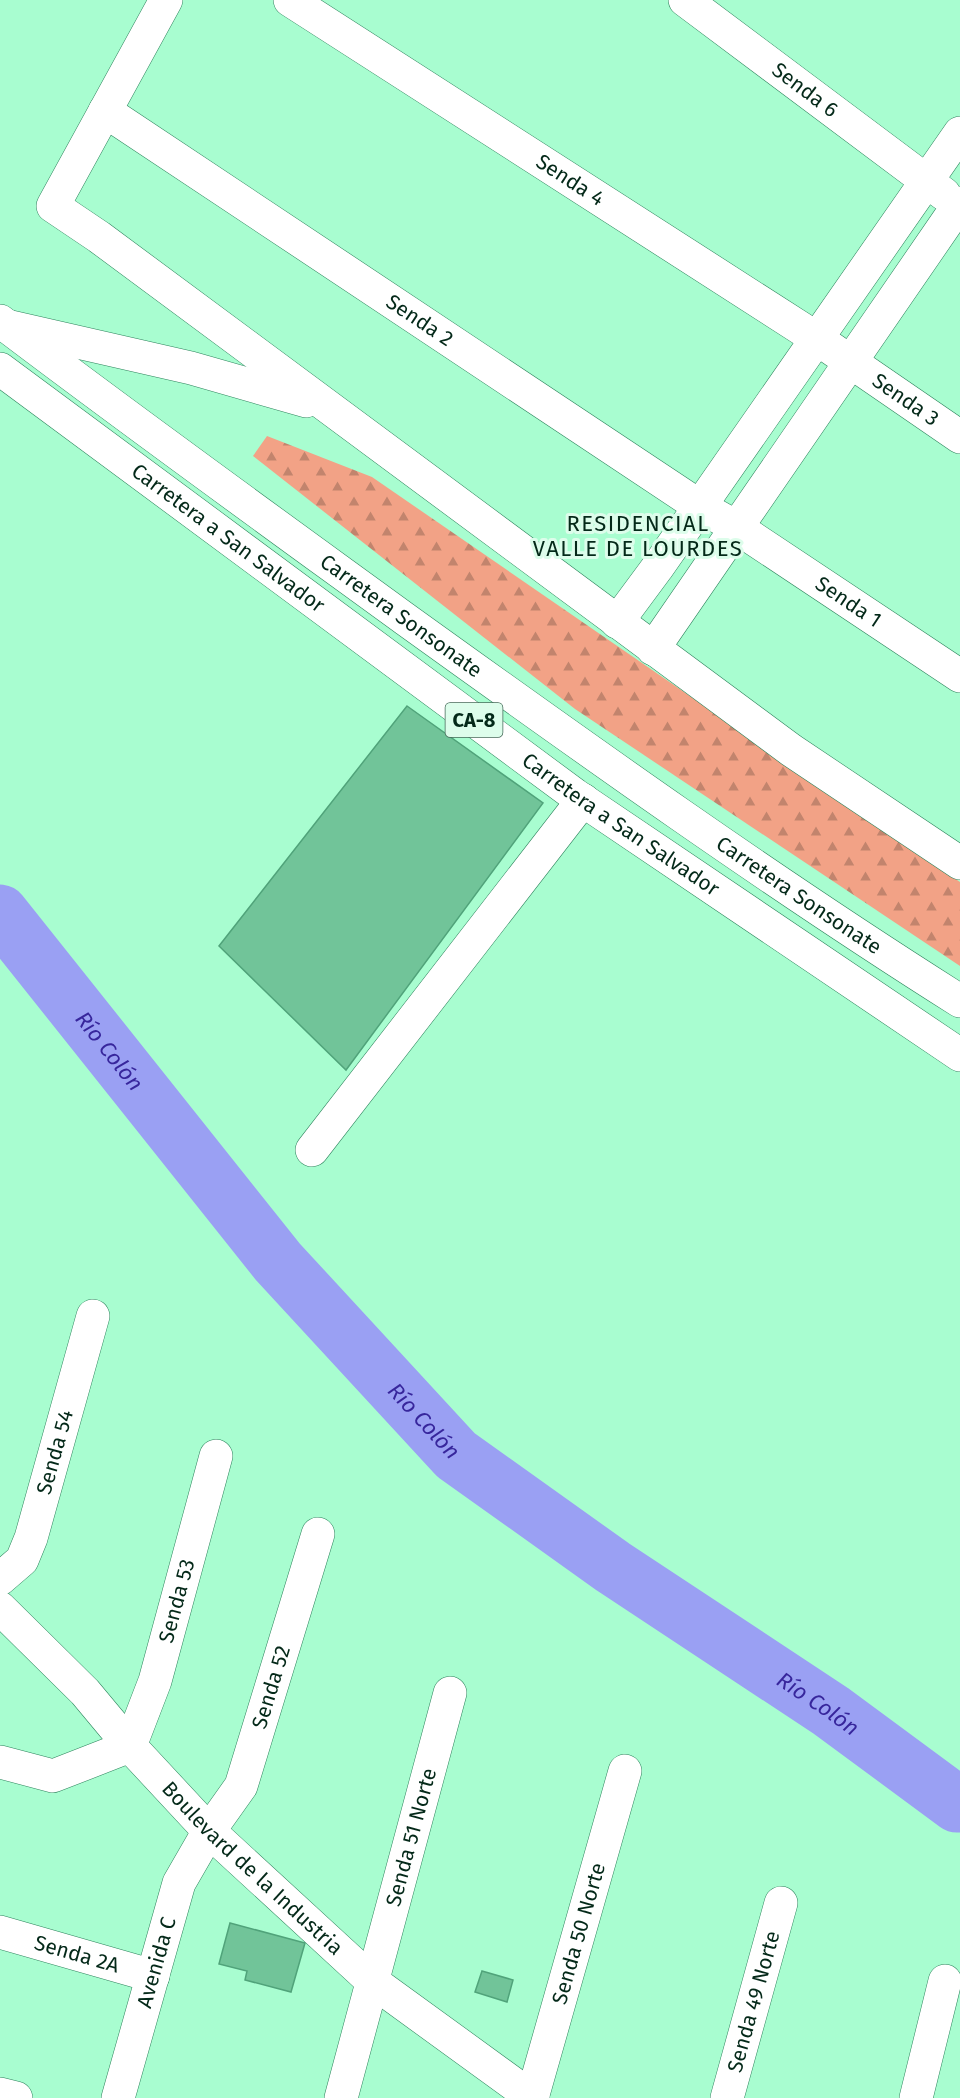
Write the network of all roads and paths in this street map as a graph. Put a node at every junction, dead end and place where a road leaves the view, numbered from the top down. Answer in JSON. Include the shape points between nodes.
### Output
{"nodes":[{"id":1,"x":166,"y":0,"type":"edge"},
{"id":2,"x":290,"y":0,"type":"edge"},
{"id":3,"x":685,"y":0,"type":"edge"},
{"id":4,"x":105,"y":111,"type":"junction"},
{"id":5,"x":960,"y":133,"type":"edge"},
{"id":6,"x":925,"y":181,"type":"junction"},
{"id":7,"x":960,"y":204,"type":"edge"},
{"id":8,"x":4,"y":323,"type":"edge"},
{"id":9,"x":816,"y":338,"type":"junction"},
{"id":10,"x":850,"y":362,"type":"junction"},
{"id":11,"x":0,"y":369,"type":"edge"},
{"id":12,"x":328,"y":407,"type":"junction"},
{"id":13,"x":960,"y":437,"type":"edge"},
{"id":14,"x":699,"y":506,"type":"junction"},
{"id":15,"x":736,"y":527,"type":"junction"},
{"id":16,"x":616,"y":622,"type":"junction"},
{"id":17,"x":653,"y":649,"type":"junction"},
{"id":18,"x":960,"y":676,"type":"edge"},
{"id":19,"x":583,"y":800,"type":"junction"},
{"id":20,"x":960,"y":863,"type":"edge"},
{"id":21,"x":960,"y":1001,"type":"edge"},
{"id":22,"x":960,"y":1054,"type":"edge"},
{"id":23,"x":312,"y":1150,"type":"dead end"},
{"id":24,"x":93,"y":1316,"type":"dead end"},
{"id":25,"x":216,"y":1455,"type":"dead end"},
{"id":26,"x":318,"y":1534,"type":"dead end"},
{"id":27,"x":0,"y":1579,"type":"edge"},
{"id":28,"x":0,"y":1608,"type":"edge"},
{"id":29,"x":450,"y":1693,"type":"dead end"},
{"id":30,"x":130,"y":1746,"type":"junction"},
{"id":31,"x":0,"y":1762,"type":"edge"},
{"id":32,"x":626,"y":1771,"type":"dead end"},
{"id":33,"x":209,"y":1831,"type":"junction"},
{"id":34,"x":781,"y":1903,"type":"dead end"},
{"id":35,"x":0,"y":1932,"type":"edge"},
{"id":36,"x":153,"y":1976,"type":"junction"},
{"id":37,"x":945,"y":1980,"type":"dead end"},
{"id":38,"x":372,"y":1981,"type":"junction"},
{"id":39,"x":0,"y":2094,"type":"edge"},
{"id":40,"x":16,"y":2098,"type":"edge"},
{"id":41,"x":118,"y":2098,"type":"edge"},
{"id":42,"x":340,"y":2098,"type":"edge"},
{"id":43,"x":532,"y":2098,"type":"edge"},
{"id":44,"x":727,"y":2098,"type":"edge"},
{"id":45,"x":916,"y":2098,"type":"edge"}],
"edges":[{"from":1,"to":4,"type":"main road"},
{"from":2,"to":9,"type":"main road","name":"Senda 4"},
{"from":3,"to":6,"type":"main road","name":"Senda 6"},
{"from":4,"to":12,"type":"main road","via":[[53,206]]},
{"from":4,"to":14,"type":"main road","name":"Senda 2"},
{"from":5,"to":6,"type":"main road"},
{"from":6,"to":7,"type":"main road","name":"Senda 6"},
{"from":6,"to":9,"type":"main road"},
{"from":7,"to":10,"type":"main road"},
{"from":8,"to":12,"type":"main road","via":[[192,368]]},
{"from":8,"to":21,"type":"main road","name":"Carretera Sonsonate","number":"CA-8","via":[[601,760]]},
{"from":9,"to":10,"type":"main road","name":"Senda 4"},
{"from":9,"to":14,"type":"main road"},
{"from":10,"to":13,"type":"main road","name":"Senda 3"},
{"from":10,"to":15,"type":"main road"},
{"from":11,"to":19,"type":"main road","name":"Carretera a San Salvador","number":"CA-8"},
{"from":12,"to":16,"type":"main road"},
{"from":14,"to":15,"type":"main road","name":"Senda 2"},
{"from":14,"to":16,"type":"main road"},
{"from":15,"to":17,"type":"main road"},
{"from":15,"to":18,"type":"main road","name":"Senda 1"},
{"from":16,"to":17,"type":"main road"},
{"from":17,"to":20,"type":"main road","via":[[791,750]]},
{"from":19,"to":22,"type":"main road","name":"Carretera a San Salvador","number":"CA-8"},
{"from":19,"to":23,"type":"main road"},
{"from":24,"to":27,"type":"main road","name":"Senda 54","via":[[31,1538],[22,1560]]},
{"from":25,"to":30,"type":"main road","name":"Senda 53","via":[[155,1681]]},
{"from":26,"to":33,"type":"main road","name":"Senda 52","via":[[241,1786]]},
{"from":28,"to":30,"type":"main road","name":"Boulevard de la Industria","via":[[85,1692]]},
{"from":29,"to":38,"type":"main road","name":"Senda 51 Norte"},
{"from":30,"to":31,"type":"main road","via":[[53,1776]]},
{"from":30,"to":33,"type":"main road","name":"Boulevard de la Industria"},
{"from":32,"to":43,"type":"main road","name":"Senda 50 Norte"},
{"from":33,"to":36,"type":"main road","name":"Avenida C","via":[[179,1883]]},
{"from":33,"to":38,"type":"main road","name":"Boulevard de la Industria"},
{"from":34,"to":44,"type":"main road","name":"Senda 49 Norte"},
{"from":35,"to":36,"type":"main road","name":"Senda 2A"},
{"from":36,"to":41,"type":"main road","name":"Avenida C"},
{"from":37,"to":45,"type":"main road"},
{"from":38,"to":42,"type":"main road","name":"Senda 51 Norte"},
{"from":38,"to":43,"type":"main road","name":"Boulevard de la Industria"},
{"from":39,"to":40,"type":"main road"}]}
